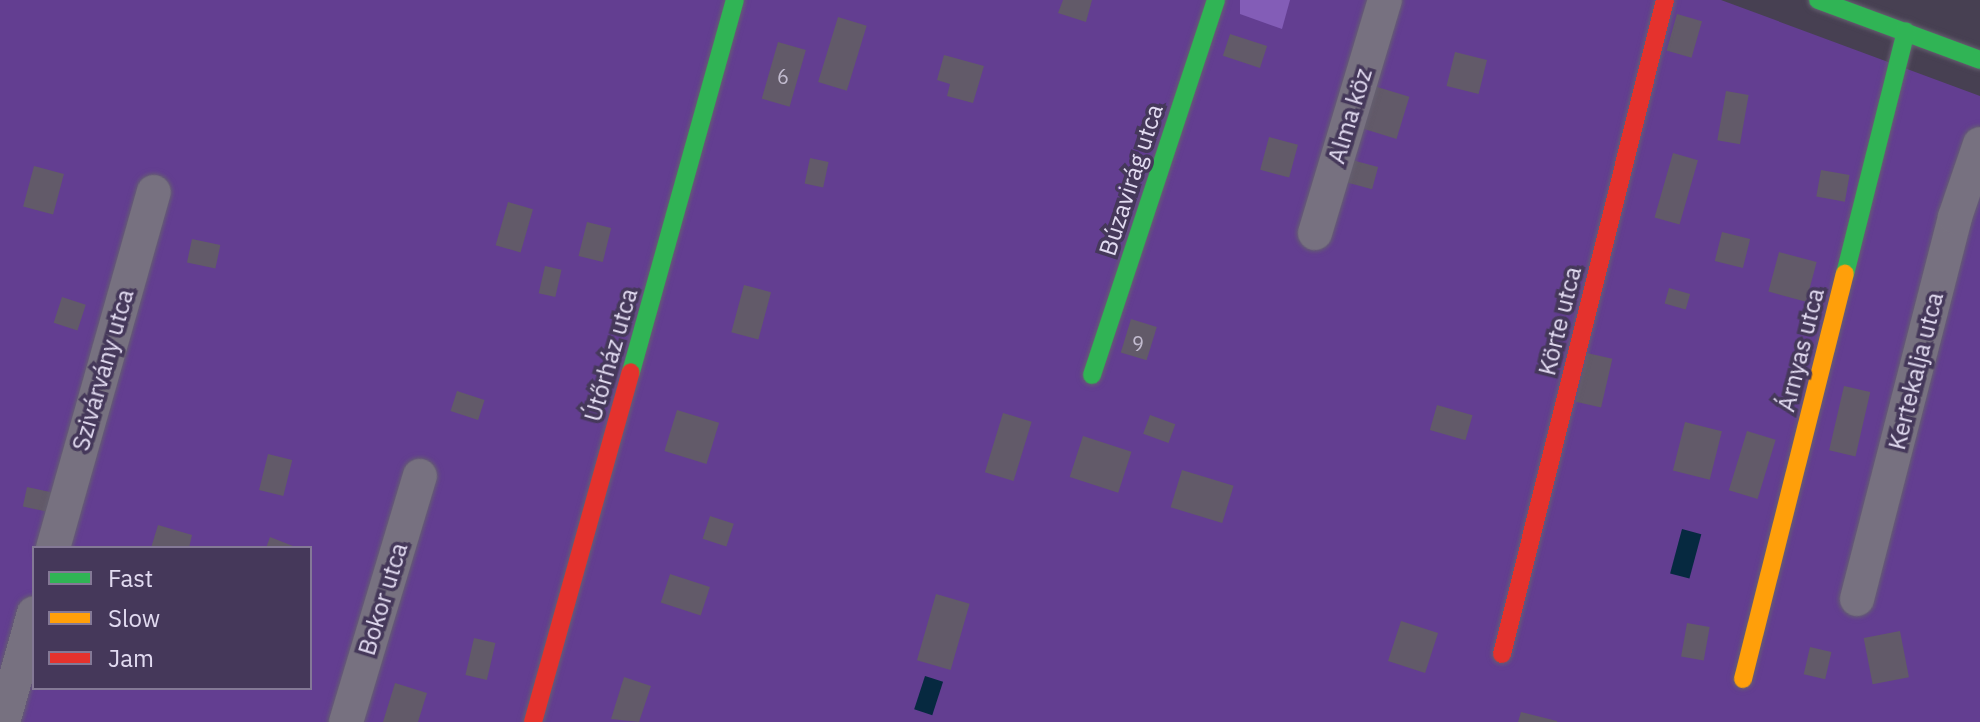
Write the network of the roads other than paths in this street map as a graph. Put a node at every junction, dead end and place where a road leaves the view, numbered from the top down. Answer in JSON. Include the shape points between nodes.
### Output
{"nodes":[{"id":1,"x":735,"y":0,"type":"edge"},
{"id":2,"x":1216,"y":0,"type":"edge"},
{"id":3,"x":1385,"y":0,"type":"edge"},
{"id":4,"x":1665,"y":0,"type":"edge"},
{"id":5,"x":1818,"y":0,"type":"edge"},
{"id":6,"x":1906,"y":32,"type":"junction"},
{"id":7,"x":1980,"y":60,"type":"edge"},
{"id":8,"x":1980,"y":144,"type":"edge"},
{"id":9,"x":154,"y":192,"type":"dead end"},
{"id":10,"x":1315,"y":233,"type":"dead end"},
{"id":11,"x":1092,"y":375,"type":"dead end"},
{"id":12,"x":420,"y":476,"type":"dead end"},
{"id":13,"x":54,"y":546,"type":"edge"},
{"id":14,"x":1857,"y":599,"type":"dead end"},
{"id":15,"x":32,"y":620,"type":"edge"},
{"id":16,"x":1502,"y":654,"type":"dead end"},
{"id":17,"x":1743,"y":679,"type":"dead end"},
{"id":18,"x":3,"y":722,"type":"edge"},
{"id":19,"x":346,"y":722,"type":"edge"},
{"id":20,"x":533,"y":722,"type":"edge"}],
"edges":[{"from":1,"to":20,"type":"street","name":"Útőrház utca"},
{"from":2,"to":11,"type":"street","name":"Búzavirág utca"},
{"from":3,"to":10,"type":"street","name":"Alma köz"},
{"from":4,"to":16,"type":"street","name":"Körte utca"},
{"from":5,"to":6,"type":"street"},
{"from":6,"to":7,"type":"street"},
{"from":6,"to":17,"type":"street","name":"Árnyas utca"},
{"from":8,"to":14,"type":"street","name":"Kertekalja utca","via":[[1955,217]]},
{"from":9,"to":13,"type":"street","name":"Szivárvány utca"},
{"from":12,"to":19,"type":"street","name":"Bokor utca"},
{"from":15,"to":18,"type":"street"}]}
